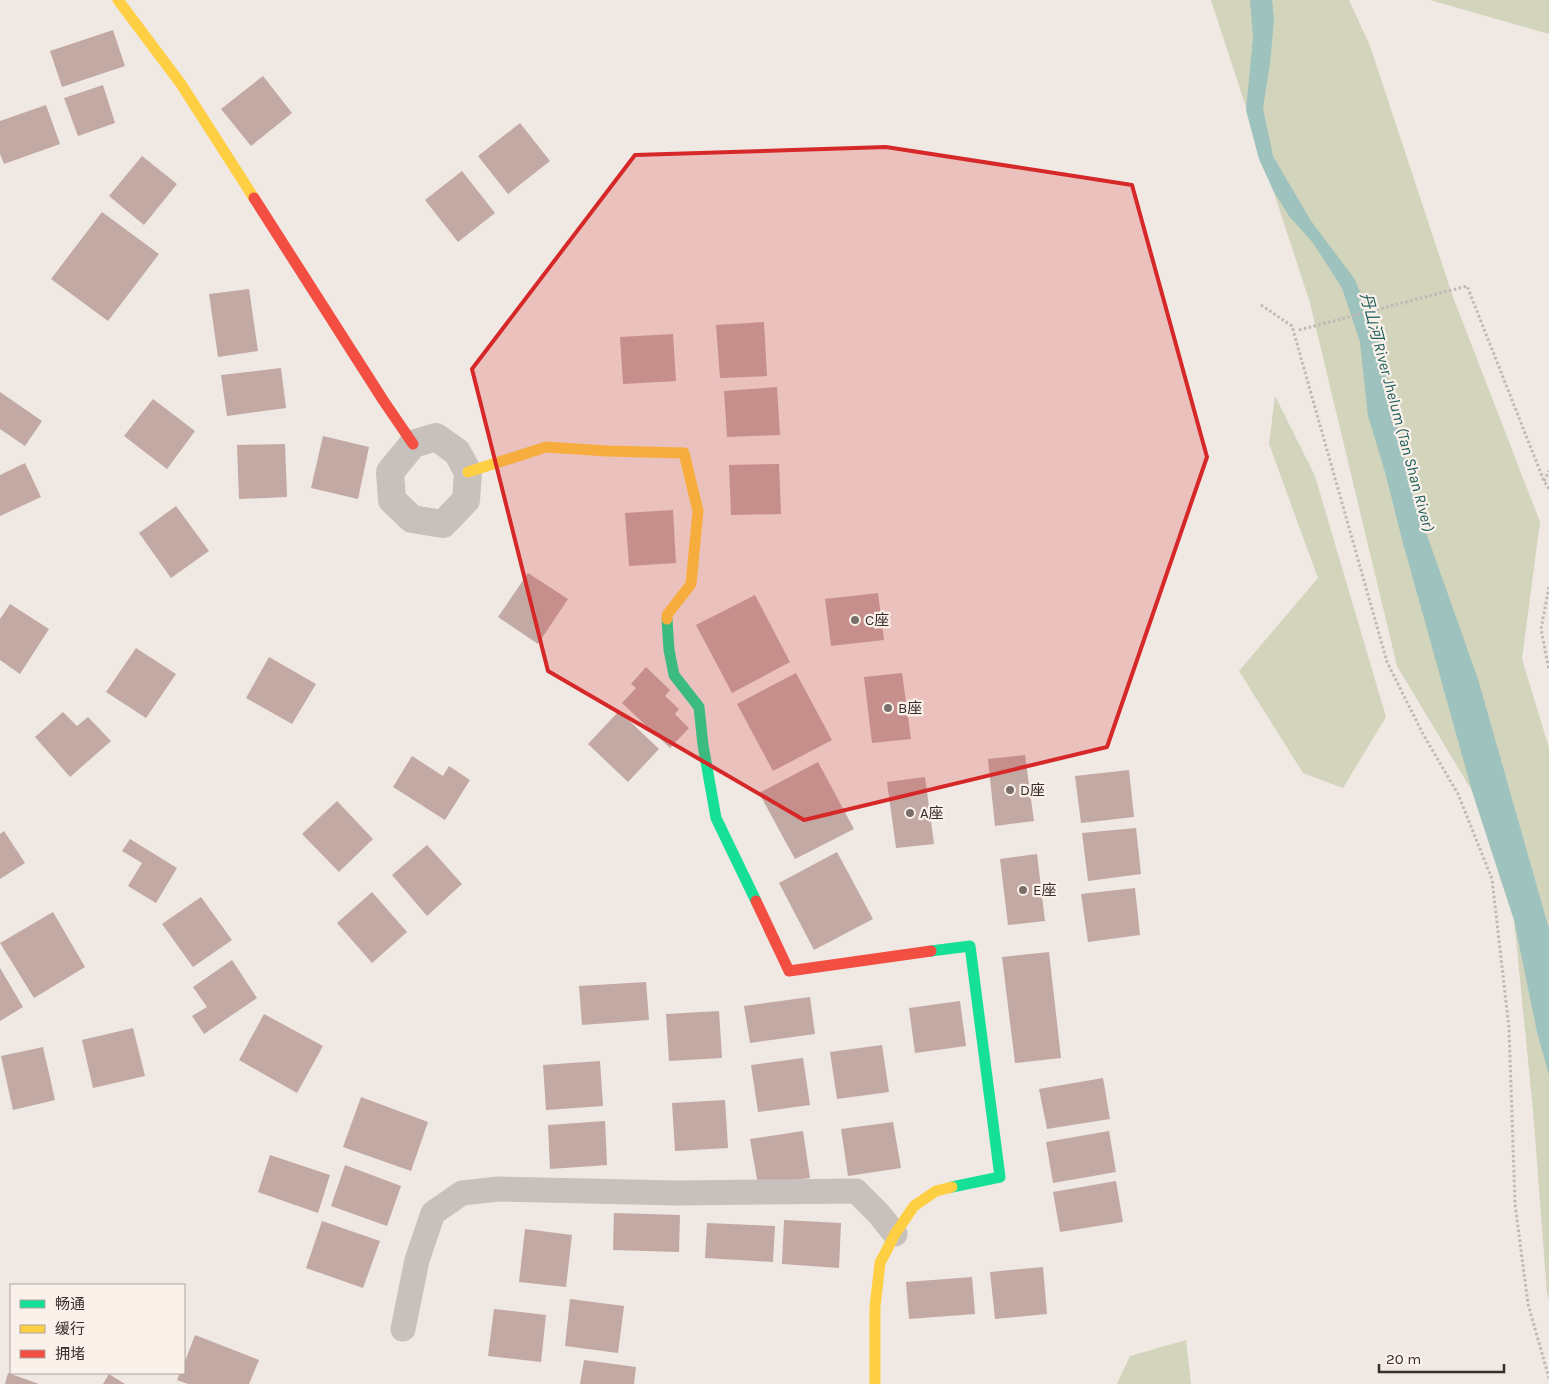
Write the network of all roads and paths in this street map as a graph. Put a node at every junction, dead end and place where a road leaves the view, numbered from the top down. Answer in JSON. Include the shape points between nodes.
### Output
{"nodes":[{"id":1,"x":118,"y":0,"type":"edge"},
{"id":2,"x":1261,"y":306,"type":"dead end"},
{"id":3,"x":1299,"y":330,"type":"dead end"},
{"id":4,"x":413,"y":444,"type":"junction"},
{"id":5,"x":1549,"y":471,"type":"edge"},
{"id":6,"x":468,"y":472,"type":"junction"},
{"id":7,"x":1544,"y":481,"type":"junction"},
{"id":8,"x":1549,"y":489,"type":"edge"},
{"id":9,"x":1549,"y":587,"type":"edge"},
{"id":10,"x":1549,"y":670,"type":"edge"},
{"id":11,"x":895,"y":1234,"type":"junction"},
{"id":12,"x":402,"y":1329,"type":"dead end"},
{"id":13,"x":1549,"y":1378,"type":"edge"},
{"id":14,"x":875,"y":1384,"type":"edge"}],
"edges":[{"from":1,"to":4,"type":"street","via":[[181,84]]},
{"from":2,"to":13,"type":"path","via":[[1292,326],[1387,662],[1458,794],[1492,879],[1508,1028],[1515,1204],[1528,1304]]},
{"from":3,"to":7,"type":"path","via":[[1467,286]]},
{"from":4,"to":6,"type":"street","via":[[436,438],[456,452]]},
{"from":4,"to":6,"type":"street","via":[[390,472],[392,500],[412,519],[443,524],[466,500]]},
{"from":5,"to":7,"type":"path"},
{"from":6,"to":11,"type":"street","via":[[546,447],[684,453],[698,511],[691,584],[667,615],[674,675],[699,707],[716,818],[789,971],[970,946],[1000,1178],[936,1191],[914,1206]]},
{"from":7,"to":8,"type":"path"},
{"from":9,"to":10,"type":"path","via":[[1542,629]]},
{"from":11,"to":12,"type":"lane","via":[[856,1191],[676,1193],[498,1189],[462,1193],[434,1213],[417,1260]]},
{"from":11,"to":14,"type":"street","via":[[880,1263],[875,1307]]}]}
